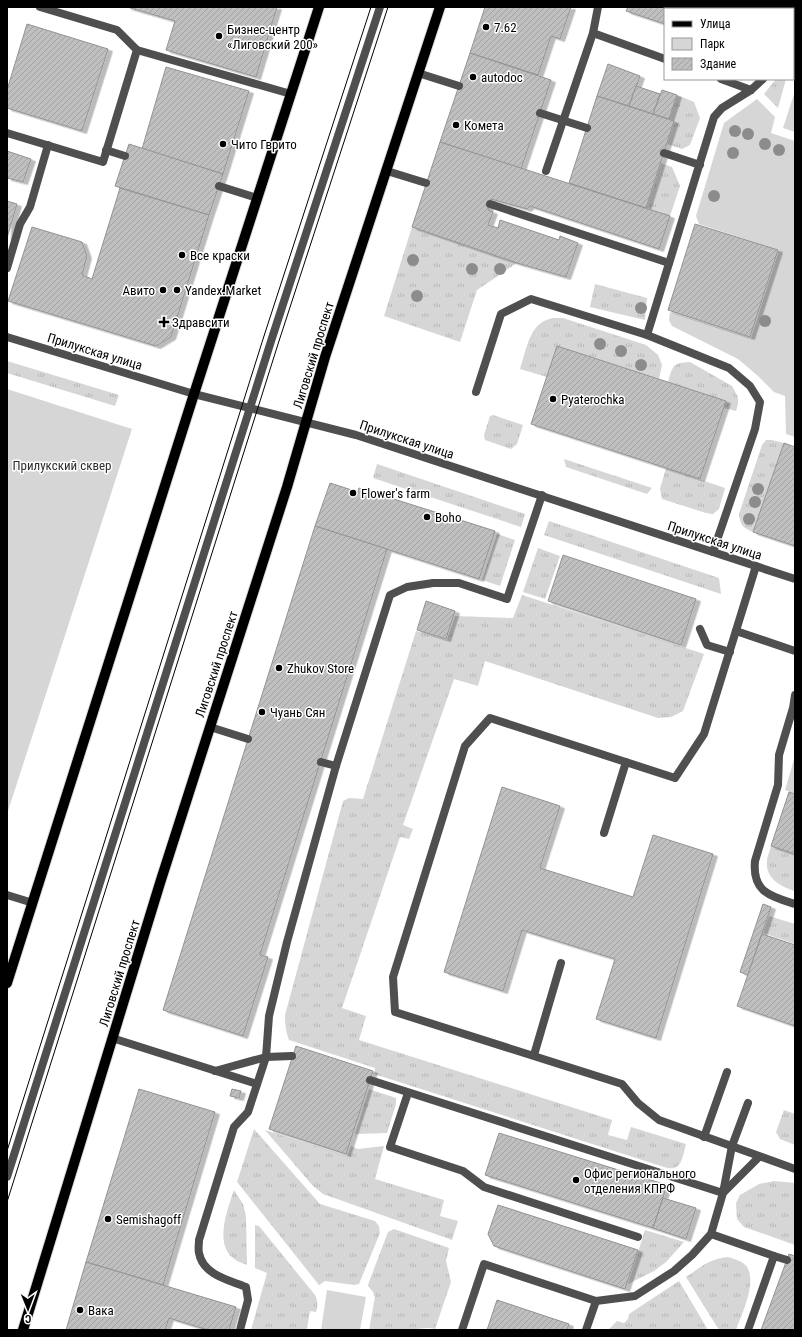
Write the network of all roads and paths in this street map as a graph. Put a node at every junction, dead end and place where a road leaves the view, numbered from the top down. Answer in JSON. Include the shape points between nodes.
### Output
{"nodes":[{"id":1,"x":40,"y":7,"type":"edge"},
{"id":2,"x":319,"y":7,"type":"edge"},
{"id":3,"x":380,"y":7,"type":"edge"},
{"id":4,"x":440,"y":7,"type":"edge"},
{"id":5,"x":598,"y":7,"type":"edge"},
{"id":6,"x":593,"y":34,"type":"junction"},
{"id":7,"x":137,"y":50,"type":"junction"},
{"id":8,"x":664,"y":59,"type":"edge"},
{"id":9,"x":418,"y":73,"type":"junction"},
{"id":10,"x":724,"y":80,"type":"edge"},
{"id":11,"x":762,"y":80,"type":"edge"},
{"id":12,"x":459,"y":86,"type":"dead end"},
{"id":13,"x":751,"y":90,"type":"junction"},
{"id":14,"x":291,"y":94,"type":"junction"},
{"id":15,"x":540,"y":112,"type":"dead end"},
{"id":16,"x":564,"y":120,"type":"junction"},
{"id":17,"x":587,"y":128,"type":"dead end"},
{"id":18,"x":7,"y":133,"type":"edge"},
{"id":19,"x":48,"y":145,"type":"junction"},
{"id":20,"x":106,"y":150,"type":"junction"},
{"id":21,"x":664,"y":153,"type":"dead end"},
{"id":22,"x":125,"y":156,"type":"dead end"},
{"id":23,"x":700,"y":165,"type":"junction"},
{"id":24,"x":387,"y":171,"type":"junction"},
{"id":25,"x":546,"y":171,"type":"dead end"},
{"id":26,"x":426,"y":184,"type":"dead end"},
{"id":27,"x":219,"y":186,"type":"dead end"},
{"id":28,"x":257,"y":198,"type":"junction"},
{"id":29,"x":490,"y":204,"type":"dead end"},
{"id":30,"x":669,"y":263,"type":"junction"},
{"id":31,"x":7,"y":268,"type":"edge"},
{"id":32,"x":647,"y":335,"type":"junction"},
{"id":33,"x":7,"y":337,"type":"edge"},
{"id":34,"x":476,"y":392,"type":"dead end"},
{"id":35,"x":194,"y":394,"type":"junction"},
{"id":36,"x":250,"y":408,"type":"junction"},
{"id":37,"x":306,"y":423,"type":"junction"},
{"id":38,"x":542,"y":495,"type":"junction"},
{"id":39,"x":713,"y":552,"type":"junction"},
{"id":40,"x":756,"y":566,"type":"junction"},
{"id":41,"x":795,"y":579,"type":"edge"},
{"id":42,"x":700,"y":629,"type":"dead end"},
{"id":43,"x":736,"y":631,"type":"junction"},
{"id":44,"x":795,"y":651,"type":"edge"},
{"id":45,"x":730,"y":652,"type":"junction"},
{"id":46,"x":795,"y":695,"type":"edge"},
{"id":47,"x":210,"y":727,"type":"junction"},
{"id":48,"x":248,"y":739,"type":"dead end"},
{"id":49,"x":321,"y":762,"type":"dead end"},
{"id":50,"x":626,"y":762,"type":"junction"},
{"id":51,"x":336,"y":766,"type":"junction"},
{"id":52,"x":604,"y":833,"type":"dead end"},
{"id":53,"x":7,"y":895,"type":"edge"},
{"id":54,"x":33,"y":903,"type":"junction"},
{"id":55,"x":795,"y":904,"type":"edge"},
{"id":56,"x":561,"y":963,"type":"dead end"},
{"id":57,"x":7,"y":983,"type":"edge"},
{"id":58,"x":112,"y":1038,"type":"junction"},
{"id":59,"x":292,"y":1056,"type":"dead end"},
{"id":60,"x":534,"y":1056,"type":"junction"},
{"id":61,"x":266,"y":1057,"type":"junction"},
{"id":62,"x":214,"y":1071,"type":"junction"},
{"id":63,"x":727,"y":1072,"type":"dead end"},
{"id":64,"x":370,"y":1080,"type":"dead end"},
{"id":65,"x":257,"y":1084,"type":"junction"},
{"id":66,"x":408,"y":1093,"type":"junction"},
{"id":67,"x":748,"y":1103,"type":"dead end"},
{"id":68,"x":704,"y":1136,"type":"junction"},
{"id":69,"x":732,"y":1146,"type":"junction"},
{"id":70,"x":759,"y":1157,"type":"junction"},
{"id":71,"x":795,"y":1169,"type":"edge"},
{"id":72,"x":7,"y":1177,"type":"edge"},
{"id":73,"x":723,"y":1193,"type":"junction"},
{"id":74,"x":711,"y":1234,"type":"junction"},
{"id":75,"x":638,"y":1237,"type":"dead end"},
{"id":76,"x":774,"y":1256,"type":"junction"},
{"id":77,"x":787,"y":1260,"type":"dead end"},
{"id":78,"x":596,"y":1301,"type":"junction"},
{"id":79,"x":23,"y":1330,"type":"edge"},
{"id":80,"x":240,"y":1330,"type":"edge"},
{"id":81,"x":462,"y":1330,"type":"edge"},
{"id":82,"x":586,"y":1330,"type":"edge"},
{"id":83,"x":748,"y":1330,"type":"edge"}],
"edges":[{"from":1,"to":7,"type":"street","via":[[117,30]]},
{"from":2,"to":14,"type":"main road"},
{"from":3,"to":36,"type":"street"},
{"from":4,"to":9,"type":"main road","name":"Лиговский проспект"},
{"from":5,"to":6,"type":"street"},
{"from":6,"to":8,"type":"street"},
{"from":6,"to":16,"type":"street"},
{"from":7,"to":14,"type":"street"},
{"from":7,"to":20,"type":"street"},
{"from":9,"to":12,"type":"street"},
{"from":9,"to":24,"type":"main road","name":"Лиговский проспект"},
{"from":10,"to":13,"type":"street"},
{"from":11,"to":13,"type":"street"},
{"from":13,"to":23,"type":"street","via":[[722,108],[714,117]]},
{"from":14,"to":28,"type":"main road"},
{"from":15,"to":16,"type":"street"},
{"from":16,"to":17,"type":"street"},
{"from":16,"to":25,"type":"street"},
{"from":18,"to":19,"type":"street"},
{"from":19,"to":20,"type":"street","via":[[103,162]]},
{"from":19,"to":31,"type":"street","via":[[30,207],[20,224]]},
{"from":20,"to":22,"type":"street"},
{"from":21,"to":23,"type":"street"},
{"from":23,"to":30,"type":"street"},
{"from":24,"to":26,"type":"street"},
{"from":24,"to":37,"type":"main road","name":"Лиговский проспект"},
{"from":27,"to":28,"type":"street"},
{"from":28,"to":35,"type":"main road"},
{"from":29,"to":30,"type":"street"},
{"from":30,"to":32,"type":"street"},
{"from":32,"to":34,"type":"street","via":[[531,299],[501,314]]},
{"from":32,"to":39,"type":"street","via":[[729,368],[750,386],[760,402],[755,429]]},
{"from":33,"to":35,"type":"street","name":"Прилукская улица"},
{"from":35,"to":36,"type":"street","name":"Прилукская улица"},
{"from":35,"to":54,"type":"main road"},
{"from":36,"to":37,"type":"street","name":"Прилукская улица"},
{"from":36,"to":72,"type":"street"},
{"from":37,"to":38,"type":"street","name":"Прилукская улица","via":[[356,435]]},
{"from":37,"to":47,"type":"main road","name":"Лиговский проспект"},
{"from":38,"to":39,"type":"street","name":"Прилукская улица"},
{"from":38,"to":51,"type":"street","via":[[507,598],[459,583],[407,587],[390,595]]},
{"from":39,"to":40,"type":"street","name":"Прилукская улица"},
{"from":40,"to":41,"type":"street","name":"Прилукская улица"},
{"from":40,"to":43,"type":"street"},
{"from":42,"to":45,"type":"street","via":[[707,645]]},
{"from":43,"to":44,"type":"street"},
{"from":43,"to":45,"type":"street"},
{"from":45,"to":50,"type":"street","via":[[704,734],[674,778]]},
{"from":46,"to":55,"type":"street","via":[[779,755],[778,784],[754,872],[762,890],[771,896]]},
{"from":47,"to":48,"type":"street"},
{"from":47,"to":58,"type":"main road","name":"Лиговский проспект"},
{"from":49,"to":51,"type":"street"},
{"from":50,"to":52,"type":"street"},
{"from":50,"to":60,"type":"street","via":[[490,718],[465,746],[411,917],[393,977],[395,1012]]},
{"from":51,"to":61,"type":"street","via":[[268,1016]]},
{"from":53,"to":54,"type":"street"},
{"from":54,"to":57,"type":"main road"},
{"from":56,"to":60,"type":"street"},
{"from":58,"to":62,"type":"street"},
{"from":58,"to":79,"type":"main road","name":"Лиговский проспект"},
{"from":59,"to":61,"type":"street"},
{"from":60,"to":68,"type":"street","via":[[622,1084],[638,1103],[659,1120]]},
{"from":61,"to":62,"type":"street"},
{"from":61,"to":65,"type":"street"},
{"from":62,"to":65,"type":"street"},
{"from":63,"to":68,"type":"street"},
{"from":64,"to":66,"type":"street"},
{"from":65,"to":80,"type":"street","via":[[248,1112],[234,1127],[199,1240],[199,1253],[203,1264],[214,1274],[246,1287],[248,1300]]},
{"from":66,"to":73,"type":"street"},
{"from":66,"to":75,"type":"street","via":[[390,1147],[462,1171],[484,1187]]},
{"from":67,"to":69,"type":"street"},
{"from":68,"to":69,"type":"street"},
{"from":69,"to":70,"type":"street"},
{"from":69,"to":73,"type":"street"},
{"from":70,"to":71,"type":"street"},
{"from":70,"to":73,"type":"street"},
{"from":73,"to":74,"type":"street"},
{"from":74,"to":76,"type":"street"},
{"from":74,"to":78,"type":"street","via":[[674,1271],[635,1296]]},
{"from":76,"to":77,"type":"street"},
{"from":76,"to":83,"type":"street"},
{"from":78,"to":81,"type":"street","via":[[484,1264]]},
{"from":78,"to":82,"type":"street"}]}
